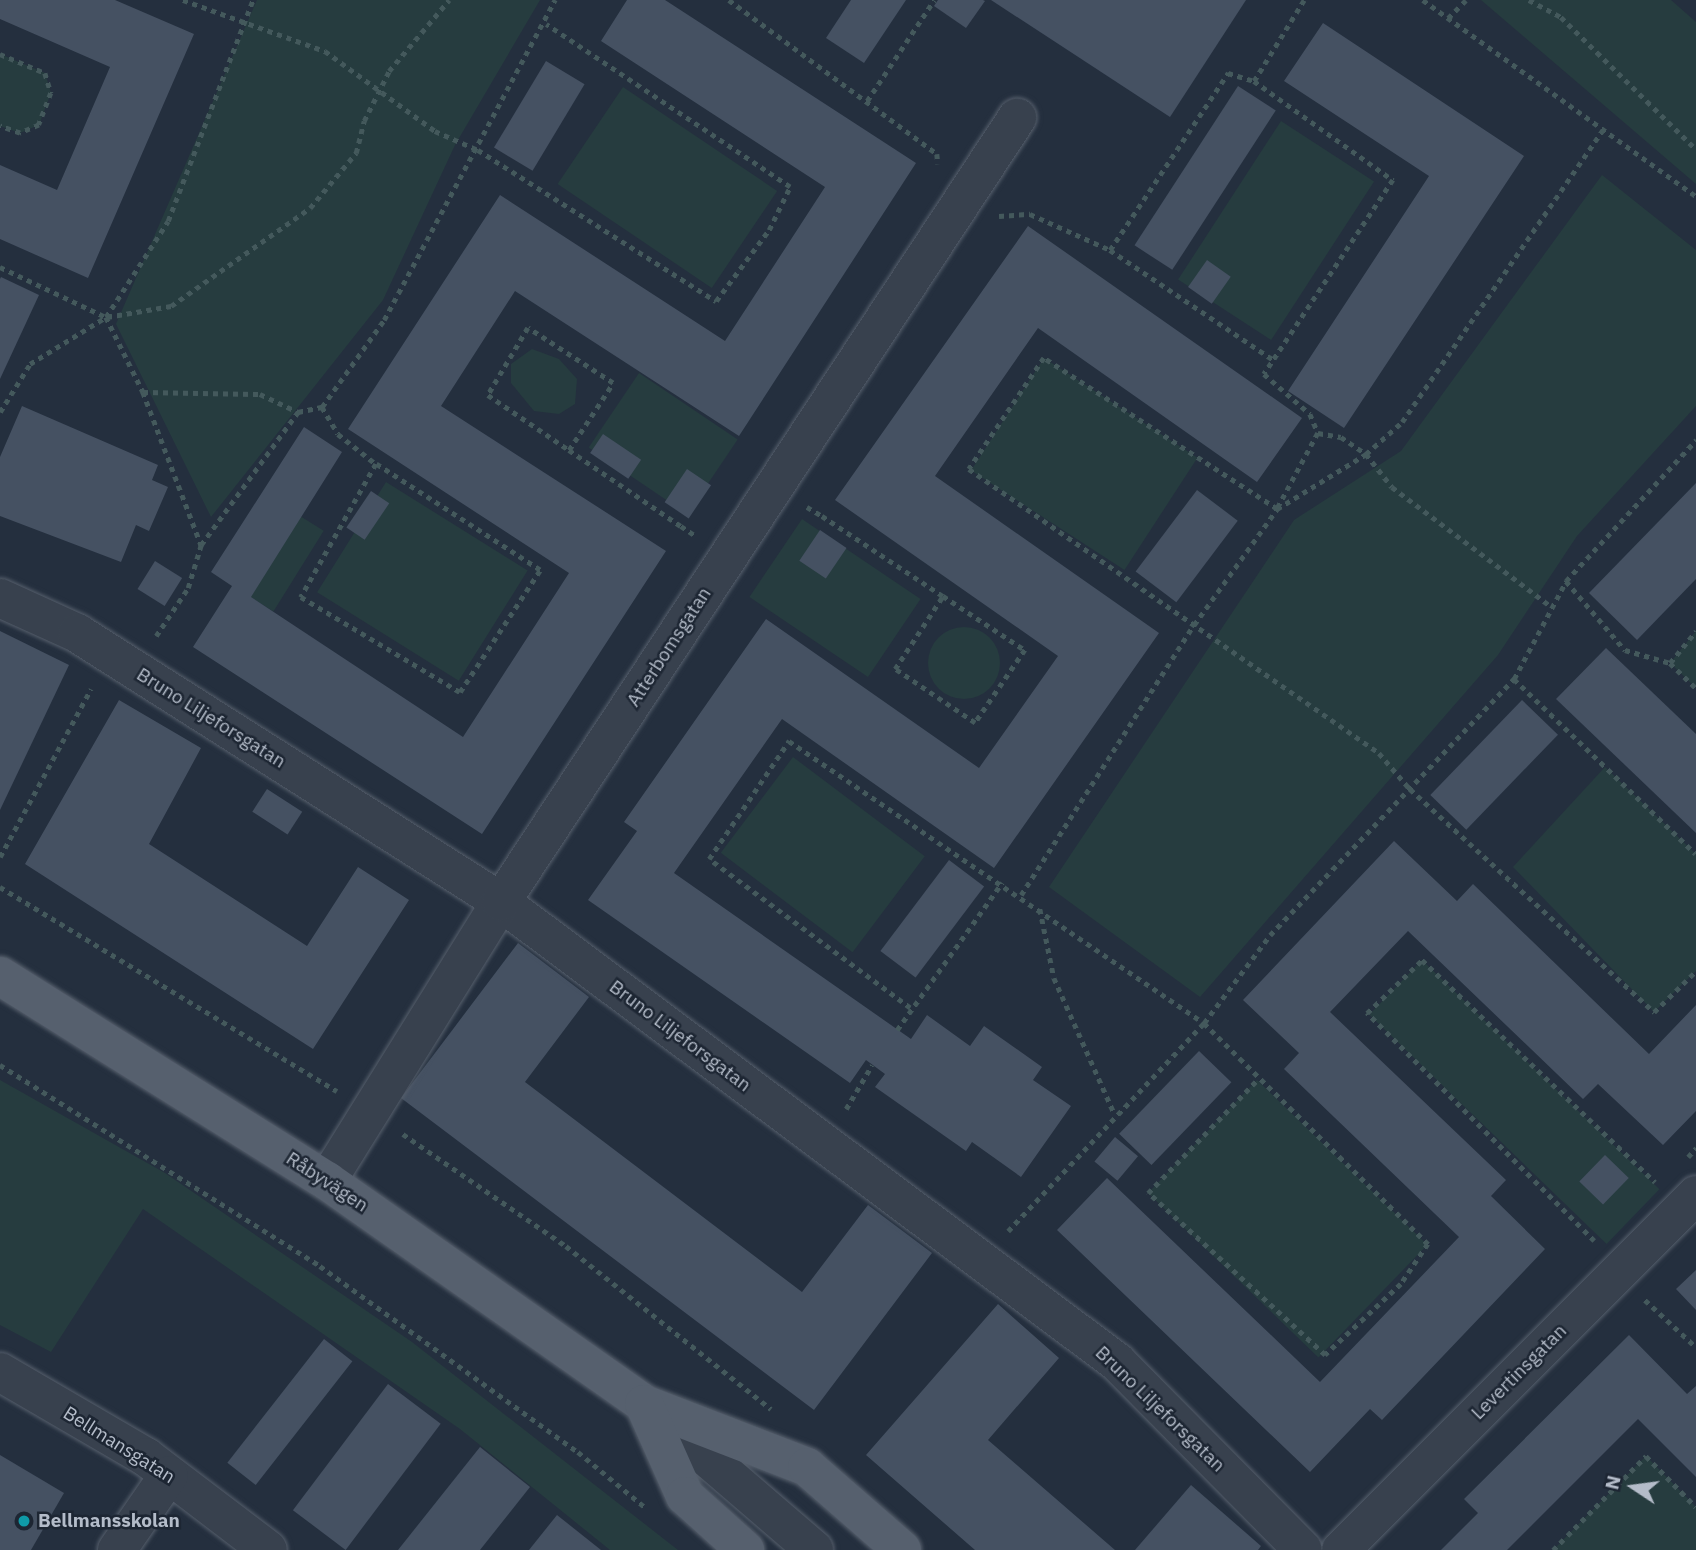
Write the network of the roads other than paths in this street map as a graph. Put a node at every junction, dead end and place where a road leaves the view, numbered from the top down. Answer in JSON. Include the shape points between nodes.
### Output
{"nodes":[{"id":1,"x":1017,"y":118,"type":"dead end"},
{"id":2,"x":0,"y":598,"type":"edge"},
{"id":3,"x":501,"y":902,"type":"junction"},
{"id":4,"x":0,"y":976,"type":"edge"},
{"id":5,"x":327,"y":1181,"type":"junction"},
{"id":6,"x":1678,"y":1191,"type":"edge"},
{"id":7,"x":0,"y":1372,"type":"edge"},
{"id":8,"x":644,"y":1404,"type":"junction"},
{"id":9,"x":169,"y":1475,"type":"junction"},
{"id":10,"x":117,"y":1550,"type":"edge"},
{"id":11,"x":268,"y":1550,"type":"edge"},
{"id":12,"x":745,"y":1550,"type":"edge"},
{"id":13,"x":814,"y":1550,"type":"edge"},
{"id":14,"x":902,"y":1550,"type":"edge"},
{"id":15,"x":1303,"y":1550,"type":"edge"},
{"id":16,"x":1341,"y":1550,"type":"edge"}],
"edges":[{"from":1,"to":3,"type":"street","name":"Atterbomsgatan"},
{"from":2,"to":3,"type":"street","name":"Bruno Liljeforsgatan","via":[[77,633]]},
{"from":3,"to":5,"type":"street","name":"Atterbomsgatan"},
{"from":3,"to":15,"type":"street","name":"Bruno Liljeforsgatan","via":[[1117,1362]]},
{"from":4,"to":5,"type":"main road","name":"Råbyvägen"},
{"from":5,"to":8,"type":"main road","name":"Råbyvägen"},
{"from":6,"to":16,"type":"street","name":"Levertinsgatan"},
{"from":7,"to":9,"type":"street","name":"Bellmansgatan"},
{"from":8,"to":12,"type":"main road","via":[[685,1496]]},
{"from":8,"to":13,"type":"street","name":"Råbyvägen"},
{"from":8,"to":14,"type":"main road","name":"Råbyvägen","via":[[807,1467]]},
{"from":9,"to":10,"type":"street"},
{"from":9,"to":11,"type":"street","name":"Bellmansgatan"}]}
